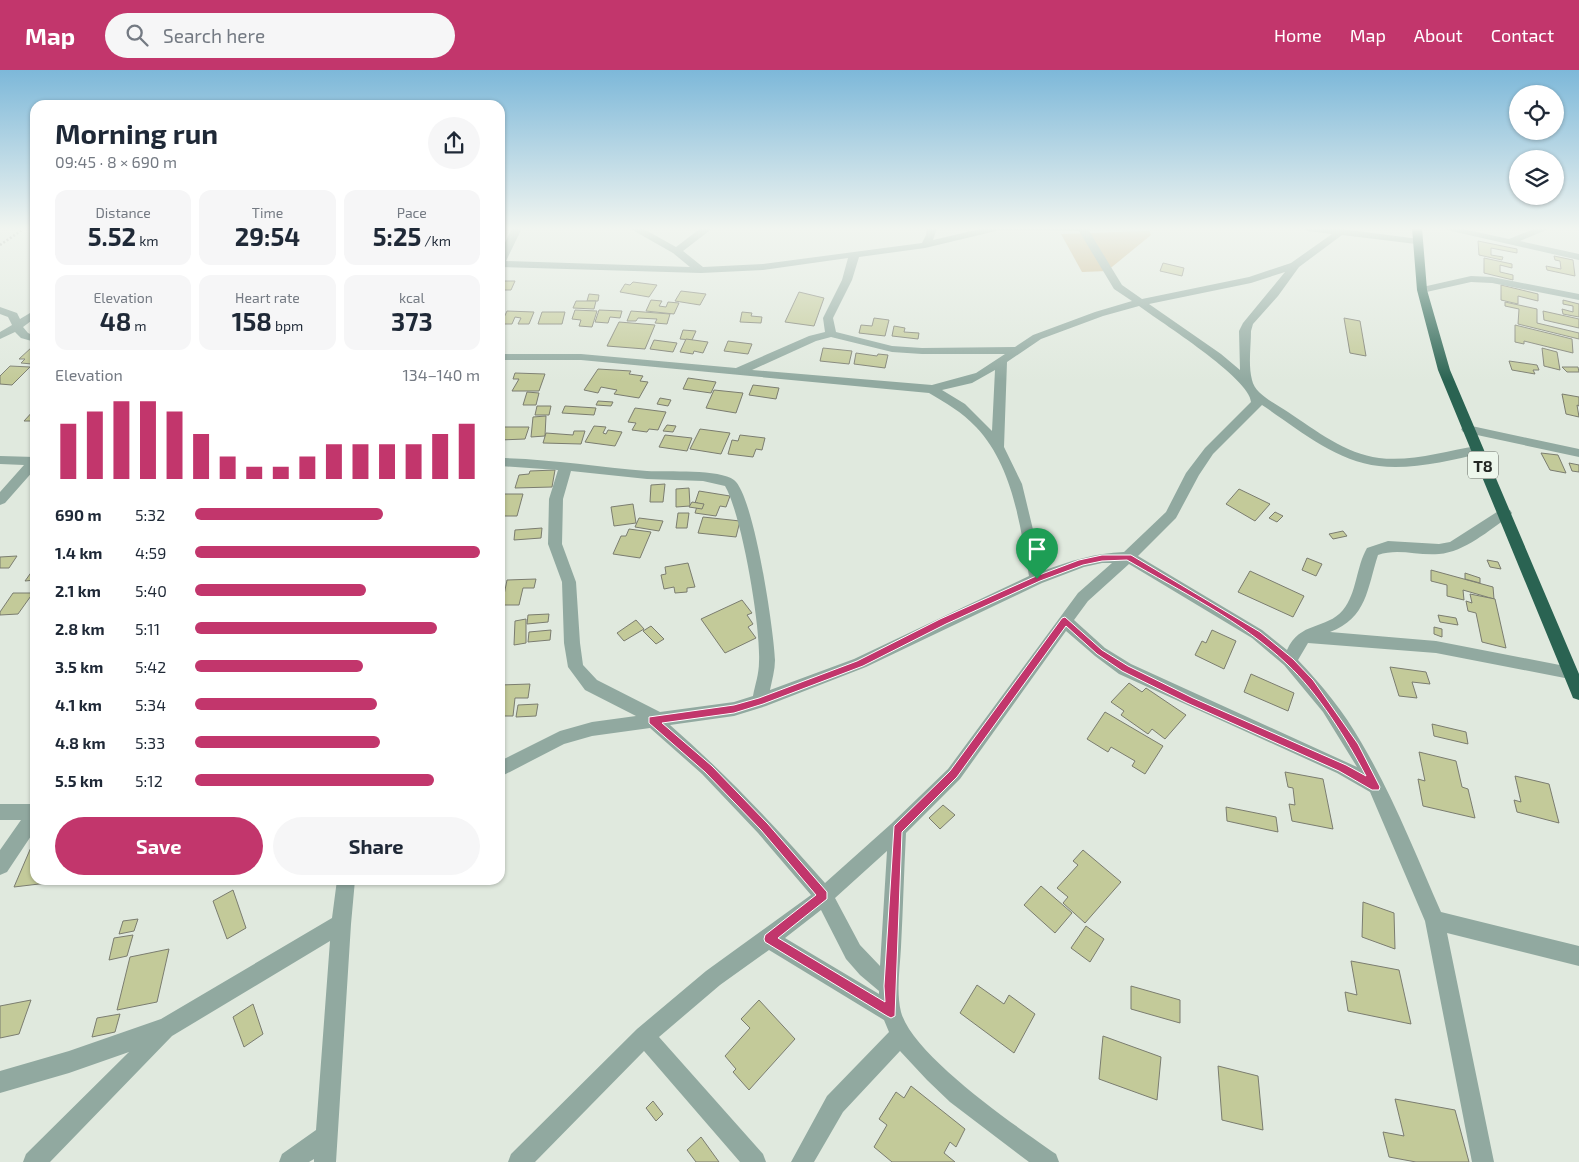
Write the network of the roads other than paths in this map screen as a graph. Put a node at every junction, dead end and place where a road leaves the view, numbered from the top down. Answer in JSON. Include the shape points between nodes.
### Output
{"nodes":[{"id":1,"x":847,"y":279,"type":"edge"},
{"id":2,"x":1113,"y":279,"type":"edge"},
{"id":3,"x":1254,"y":279,"type":"edge"},
{"id":4,"x":1285,"y":279,"type":"edge"},
{"id":5,"x":1421,"y":279,"type":"edge"},
{"id":6,"x":1422,"y":290,"type":"junction"},
{"id":7,"x":1579,"y":297,"type":"edge"},
{"id":8,"x":1138,"y":303,"type":"junction"},
{"id":9,"x":0,"y":310,"type":"edge"},
{"id":10,"x":30,"y":317,"type":"edge"},
{"id":11,"x":17,"y":327,"type":"junction"},
{"id":12,"x":831,"y":334,"type":"junction"},
{"id":13,"x":0,"y":336,"type":"edge"},
{"id":14,"x":30,"y":338,"type":"edge"},
{"id":15,"x":1016,"y":350,"type":"junction"},
{"id":16,"x":505,"y":357,"type":"edge"},
{"id":17,"x":1001,"y":361,"type":"junction"},
{"id":18,"x":739,"y":371,"type":"junction"},
{"id":19,"x":1246,"y":382,"type":"junction"},
{"id":20,"x":932,"y":389,"type":"junction"},
{"id":21,"x":1257,"y":397,"type":"junction"},
{"id":22,"x":1467,"y":430,"type":"junction"},
{"id":23,"x":998,"y":446,"type":"junction"},
{"id":24,"x":1477,"y":450,"type":"junction"},
{"id":25,"x":1579,"y":452,"type":"edge"},
{"id":26,"x":0,"y":460,"type":"edge"},
{"id":27,"x":30,"y":461,"type":"edge"},
{"id":28,"x":505,"y":462,"type":"edge"},
{"id":29,"x":566,"y":465,"type":"junction"},
{"id":30,"x":30,"y":467,"type":"edge"},
{"id":31,"x":0,"y":500,"type":"edge"},
{"id":32,"x":1505,"y":513,"type":"junction"},
{"id":33,"x":1128,"y":557,"type":"junction"},
{"id":34,"x":1037,"y":579,"type":"junction"},
{"id":35,"x":1065,"y":620,"type":"junction"},
{"id":36,"x":1305,"y":637,"type":"junction"},
{"id":37,"x":1290,"y":661,"type":"junction"},
{"id":38,"x":1570,"y":673,"type":"junction"},
{"id":39,"x":1579,"y":693,"type":"edge"},
{"id":40,"x":760,"y":701,"type":"junction"},
{"id":41,"x":655,"y":720,"type":"junction"},
{"id":42,"x":505,"y":766,"type":"edge"},
{"id":43,"x":1376,"y":787,"type":"junction"},
{"id":44,"x":0,"y":812,"type":"edge"},
{"id":45,"x":30,"y":813,"type":"edge"},
{"id":46,"x":30,"y":821,"type":"edge"},
{"id":47,"x":897,"y":830,"type":"junction"},
{"id":48,"x":0,"y":866,"type":"edge"},
{"id":49,"x":345,"y":885,"type":"edge"},
{"id":50,"x":824,"y":896,"type":"junction"},
{"id":51,"x":1435,"y":920,"type":"junction"},
{"id":52,"x":341,"y":924,"type":"junction"},
{"id":53,"x":769,"y":939,"type":"junction"},
{"id":54,"x":1579,"y":956,"type":"edge"},
{"id":55,"x":889,"y":986,"type":"junction"},
{"id":56,"x":891,"y":1012,"type":"junction"},
{"id":57,"x":166,"y":1028,"type":"junction"},
{"id":58,"x":644,"y":1036,"type":"junction"},
{"id":59,"x":900,"y":1036,"type":"junction"},
{"id":60,"x":0,"y":1082,"type":"edge"},
{"id":61,"x":327,"y":1136,"type":"junction"},
{"id":62,"x":34,"y":1162,"type":"edge"},
{"id":63,"x":290,"y":1162,"type":"edge"},
{"id":64,"x":325,"y":1162,"type":"edge"},
{"id":65,"x":519,"y":1162,"type":"edge"},
{"id":66,"x":755,"y":1162,"type":"edge"},
{"id":67,"x":802,"y":1162,"type":"edge"},
{"id":68,"x":1048,"y":1162,"type":"edge"},
{"id":69,"x":1483,"y":1162,"type":"edge"}],
"edges":[{"from":1,"to":12,"type":"street","via":[[828,318]]},
{"from":2,"to":8,"type":"street"},
{"from":3,"to":8,"type":"street"},
{"from":4,"to":19,"type":"street","via":[[1248,323],[1245,331]]},
{"from":5,"to":6,"type":"highway","number":"T8"},
{"from":6,"to":7,"type":"street","via":[[1471,279]]},
{"from":6,"to":22,"type":"highway","number":"T8","via":[[1444,370]]},
{"from":8,"to":15,"type":"street","via":[[1037,336]]},
{"from":8,"to":19,"type":"street","via":[[1217,356]]},
{"from":9,"to":11,"type":"street","via":[[12,315]]},
{"from":10,"to":11,"type":"street"},
{"from":11,"to":13,"type":"street"},
{"from":11,"to":14,"type":"street","via":[[24,336]]},
{"from":12,"to":15,"type":"street","via":[[892,348],[922,351]]},
{"from":12,"to":18,"type":"street","via":[[801,343]]},
{"from":15,"to":17,"type":"street"},
{"from":16,"to":18,"type":"street","via":[[581,357]]},
{"from":17,"to":20,"type":"street","via":[[980,375]]},
{"from":17,"to":23,"type":"street"},
{"from":18,"to":20,"type":"street"},
{"from":19,"to":21,"type":"street"},
{"from":20,"to":23,"type":"street","via":[[961,407]]},
{"from":21,"to":24,"type":"street","via":[[1313,433],[1363,459],[1397,462]]},
{"from":21,"to":33,"type":"street","via":[[1257,403],[1193,473],[1171,515]]},
{"from":22,"to":24,"type":"highway","number":"T8"},
{"from":22,"to":25,"type":"street"},
{"from":23,"to":34,"type":"street","via":[[1012,472],[1024,512]]},
{"from":24,"to":32,"type":"highway","number":"T8"},
{"from":26,"to":27,"type":"street"},
{"from":28,"to":29,"type":"street"},
{"from":29,"to":40,"type":"street","via":[[648,476],[713,478],[728,482],[735,488],[744,514],[765,636],[767,662]]},
{"from":29,"to":41,"type":"street","via":[[556,499],[555,544],[569,582],[576,667],[591,685]]},
{"from":30,"to":31,"type":"street"},
{"from":32,"to":36,"type":"street","via":[[1454,546],[1439,549],[1388,546],[1372,552],[1353,606],[1346,616],[1335,625]]},
{"from":32,"to":38,"type":"highway","number":"T8"},
{"from":33,"to":34,"type":"street","via":[[1082,562]]},
{"from":33,"to":35,"type":"street","via":[[1083,597]]},
{"from":33,"to":37,"type":"street","via":[[1257,634]]},
{"from":34,"to":40,"type":"street","via":[[860,663]]},
{"from":35,"to":43,"type":"street","via":[[1100,652],[1125,669],[1343,768]]},
{"from":35,"to":47,"type":"street","via":[[954,774]]},
{"from":36,"to":37,"type":"street","via":[[1298,643]]},
{"from":36,"to":38,"type":"street","via":[[1436,647]]},
{"from":37,"to":43,"type":"street","via":[[1329,706]]},
{"from":38,"to":39,"type":"highway","number":"T8"},
{"from":40,"to":41,"type":"street","via":[[734,709]]},
{"from":41,"to":42,"type":"street","via":[[592,729],[560,738]]},
{"from":41,"to":50,"type":"street","via":[[764,827]]},
{"from":43,"to":51,"type":"street"},
{"from":44,"to":45,"type":"street"},
{"from":46,"to":48,"type":"street"},
{"from":47,"to":50,"type":"street"},
{"from":47,"to":55,"type":"street"},
{"from":49,"to":52,"type":"street"},
{"from":50,"to":53,"type":"street"},
{"from":50,"to":55,"type":"street","via":[[853,952]]},
{"from":51,"to":54,"type":"street"},
{"from":51,"to":69,"type":"street"},
{"from":52,"to":57,"type":"street"},
{"from":52,"to":61,"type":"street"},
{"from":53,"to":56,"type":"street"},
{"from":53,"to":58,"type":"street","via":[[713,978]]},
{"from":55,"to":56,"type":"street"},
{"from":56,"to":59,"type":"street"},
{"from":57,"to":60,"type":"street"},
{"from":57,"to":62,"type":"street"},
{"from":58,"to":65,"type":"street"},
{"from":58,"to":66,"type":"street"},
{"from":59,"to":67,"type":"street","via":[[835,1104]]},
{"from":59,"to":68,"type":"street","via":[[948,1086]]},
{"from":61,"to":63,"type":"street"},
{"from":61,"to":64,"type":"street"}]}
